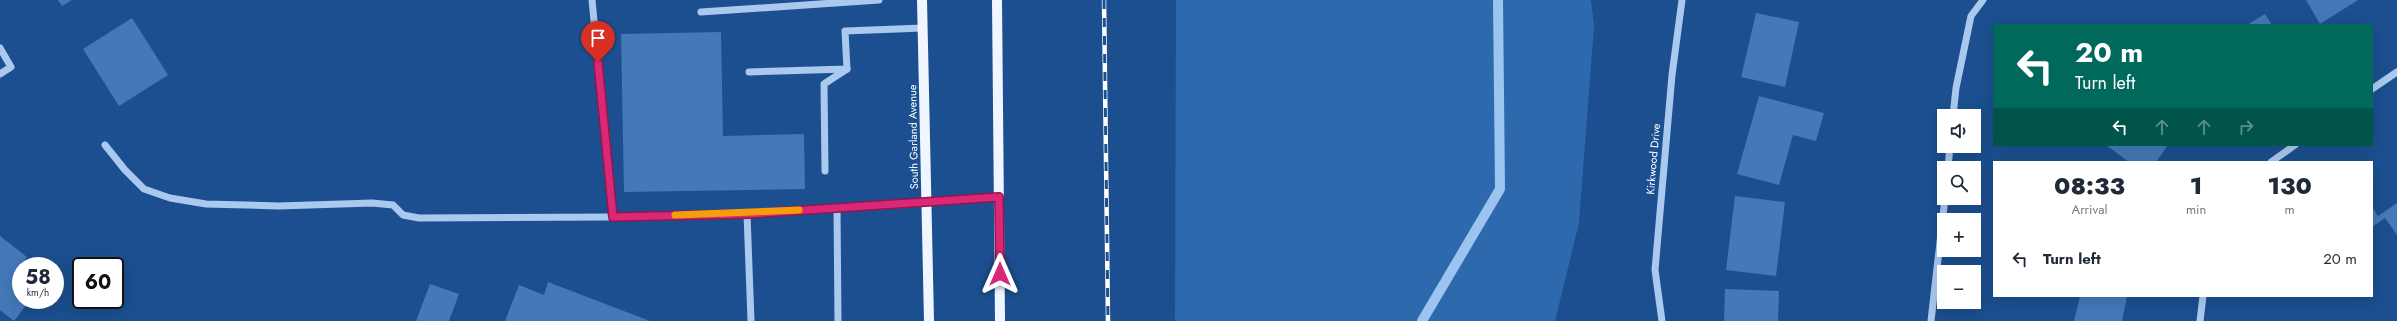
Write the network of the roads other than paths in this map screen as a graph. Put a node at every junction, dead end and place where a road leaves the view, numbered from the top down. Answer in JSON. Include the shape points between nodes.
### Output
{"nodes":[{"id":1,"x":592,"y":0,"type":"edge"},
{"id":2,"x":879,"y":0,"type":"edge"},
{"id":3,"x":922,"y":0,"type":"edge"},
{"id":4,"x":997,"y":0,"type":"edge"},
{"id":5,"x":1682,"y":0,"type":"edge"},
{"id":6,"x":1983,"y":0,"type":"edge"},
{"id":7,"x":701,"y":12,"type":"dead end"},
{"id":8,"x":923,"y":28,"type":"junction"},
{"id":9,"x":0,"y":48,"type":"edge"},
{"id":10,"x":847,"y":69,"type":"junction"},
{"id":11,"x":749,"y":72,"type":"dead end"},
{"id":12,"x":2397,"y":72,"type":"edge"},
{"id":13,"x":0,"y":74,"type":"edge"},
{"id":14,"x":2373,"y":88,"type":"edge"},
{"id":15,"x":1954,"y":109,"type":"edge"},
{"id":16,"x":105,"y":145,"type":"dead end"},
{"id":17,"x":2294,"y":146,"type":"edge"},
{"id":18,"x":2272,"y":161,"type":"edge"},
{"id":19,"x":824,"y":172,"type":"dead end"},
{"id":20,"x":999,"y":197,"type":"junction"},
{"id":21,"x":926,"y":200,"type":"junction"},
{"id":22,"x":1944,"y":205,"type":"edge"},
{"id":23,"x":837,"y":208,"type":"junction"},
{"id":24,"x":748,"y":214,"type":"junction"},
{"id":25,"x":613,"y":217,"type":"junction"},
{"id":26,"x":2203,"y":297,"type":"edge"},
{"id":27,"x":751,"y":321,"type":"edge"},
{"id":28,"x":838,"y":321,"type":"edge"},
{"id":29,"x":928,"y":321,"type":"edge"},
{"id":30,"x":1000,"y":321,"type":"edge"},
{"id":31,"x":1662,"y":321,"type":"edge"},
{"id":32,"x":1930,"y":321,"type":"edge"},
{"id":33,"x":2200,"y":321,"type":"edge"}],
"edges":[{"from":1,"to":25,"type":"street"},
{"from":2,"to":7,"type":"street"},
{"from":3,"to":8,"type":"main road","name":"South Garland Avenue"},
{"from":4,"to":20,"type":"main road"},
{"from":5,"to":31,"type":"street","name":"Kirkwood Drive","via":[[1672,74],[1655,270]]},
{"from":6,"to":15,"type":"street","via":[[1970,16]]},
{"from":8,"to":10,"type":"street","via":[[845,31]]},
{"from":8,"to":21,"type":"main road","name":"South Garland Avenue"},
{"from":9,"to":13,"type":"street","via":[[11,66]]},
{"from":10,"to":11,"type":"street"},
{"from":10,"to":19,"type":"street","via":[[824,84]]},
{"from":12,"to":14,"type":"street"},
{"from":16,"to":25,"type":"street","via":[[144,189],[170,198],[206,204],[279,206],[372,203],[393,205],[403,215],[419,218]]},
{"from":17,"to":18,"type":"street"},
{"from":20,"to":21,"type":"street"},
{"from":20,"to":30,"type":"main road"},
{"from":21,"to":23,"type":"street"},
{"from":21,"to":29,"type":"main road","name":"South Garland Avenue"},
{"from":22,"to":32,"type":"street"},
{"from":23,"to":24,"type":"street"},
{"from":23,"to":28,"type":"street"},
{"from":24,"to":25,"type":"street"},
{"from":24,"to":27,"type":"street"},
{"from":26,"to":33,"type":"street"}]}
